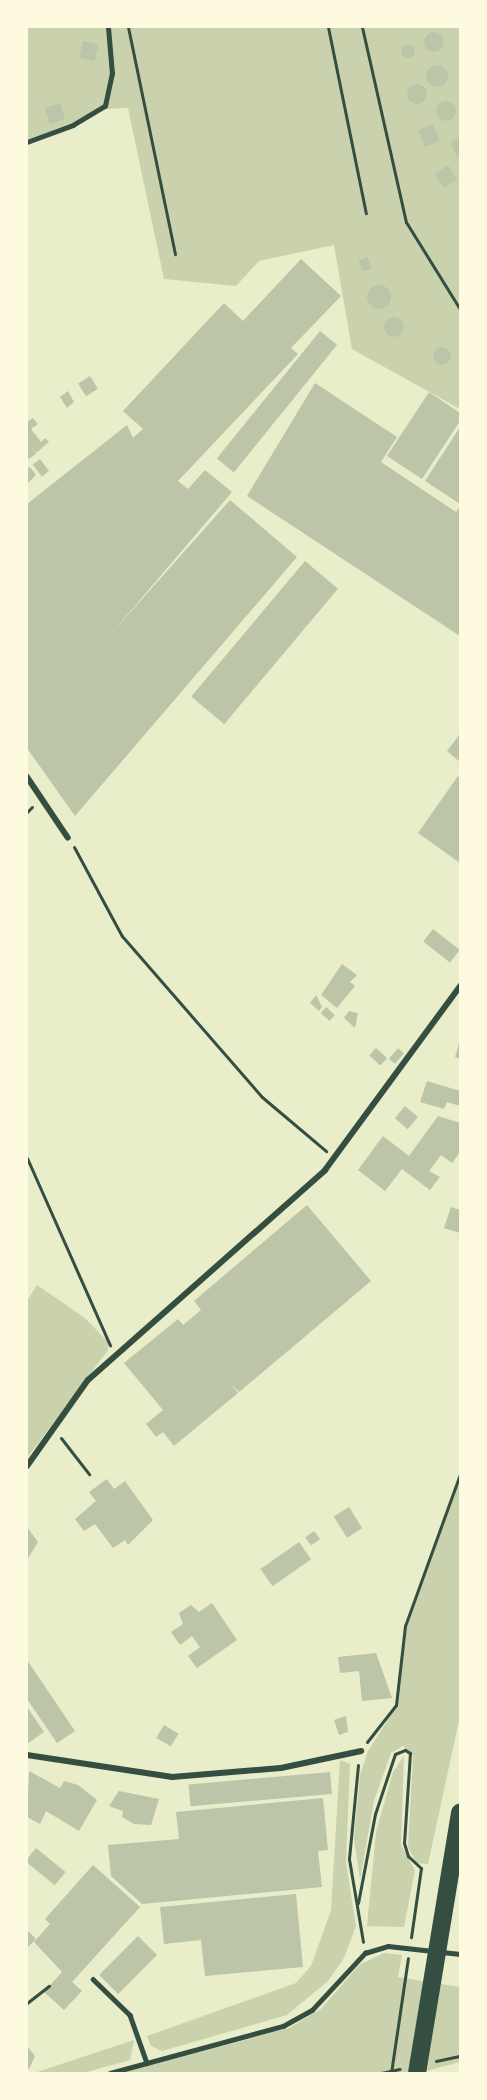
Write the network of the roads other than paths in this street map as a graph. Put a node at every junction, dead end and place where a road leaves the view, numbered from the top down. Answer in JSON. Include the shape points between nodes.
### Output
{"nodes":[{"id":1,"x":108,"y":27,"type":"edge"},
{"id":2,"x":27,"y":142,"type":"edge"},
{"id":3,"x":27,"y":777,"type":"edge"},
{"id":4,"x":68,"y":838,"type":"road end"},
{"id":5,"x":460,"y":986,"type":"edge"},
{"id":6,"x":27,"y":1466,"type":"edge"},
{"id":7,"x":362,"y":1751,"type":"road end"},
{"id":8,"x":27,"y":1755,"type":"edge"},
{"id":9,"x":460,"y":1813,"type":"edge"},
{"id":10,"x":460,"y":1954,"type":"edge"},
{"id":11,"x":93,"y":1979,"type":"dead end"},
{"id":12,"x":147,"y":2062,"type":"junction"},
{"id":13,"x":110,"y":2073,"type":"edge"},
{"id":14,"x":417,"y":2073,"type":"edge"}],
"edges":[{"from":1,"to":2,"type":"lane","via":[[112,74],[105,106],[73,125]]},
{"from":3,"to":4,"type":"street"},
{"from":5,"to":6,"type":"street","via":[[334,1158],[115,1354],[50,1430]]},
{"from":7,"to":8,"type":"street","via":[[281,1768],[172,1777]]},
{"from":9,"to":14,"type":"highway"},
{"from":10,"to":12,"type":"lane","via":[[388,1946],[365,1953],[300,2018]]},
{"from":11,"to":12,"type":"lane","via":[[130,2015]]},
{"from":12,"to":13,"type":"lane"}]}
